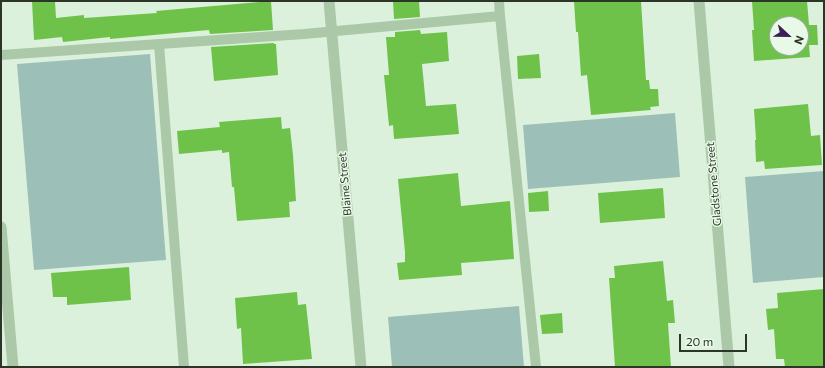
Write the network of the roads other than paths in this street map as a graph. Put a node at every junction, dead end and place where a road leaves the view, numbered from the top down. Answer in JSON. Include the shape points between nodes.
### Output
{"nodes":[{"id":1,"x":328,"y":1,"type":"edge"},
{"id":2,"x":499,"y":1,"type":"edge"},
{"id":3,"x":699,"y":1,"type":"edge"},
{"id":4,"x":500,"y":16,"type":"junction"},
{"id":5,"x":331,"y":32,"type":"junction"},
{"id":6,"x":159,"y":44,"type":"junction"},
{"id":7,"x":1,"y":55,"type":"edge"},
{"id":8,"x":1,"y":227,"type":"edge"},
{"id":9,"x":13,"y":367,"type":"edge"},
{"id":10,"x":184,"y":367,"type":"edge"},
{"id":11,"x":361,"y":367,"type":"edge"},
{"id":12,"x":536,"y":367,"type":"edge"},
{"id":13,"x":729,"y":367,"type":"edge"}],
"edges":[{"from":1,"to":5,"type":"street","name":"Blaine Street"},
{"from":2,"to":4,"type":"lane"},
{"from":3,"to":13,"type":"street","name":"Gladstone Street"},
{"from":4,"to":5,"type":"lane"},
{"from":4,"to":12,"type":"lane"},
{"from":5,"to":6,"type":"lane"},
{"from":5,"to":11,"type":"street","name":"Blaine Street"},
{"from":6,"to":7,"type":"lane"},
{"from":6,"to":10,"type":"lane"},
{"from":8,"to":9,"type":"street"}]}
